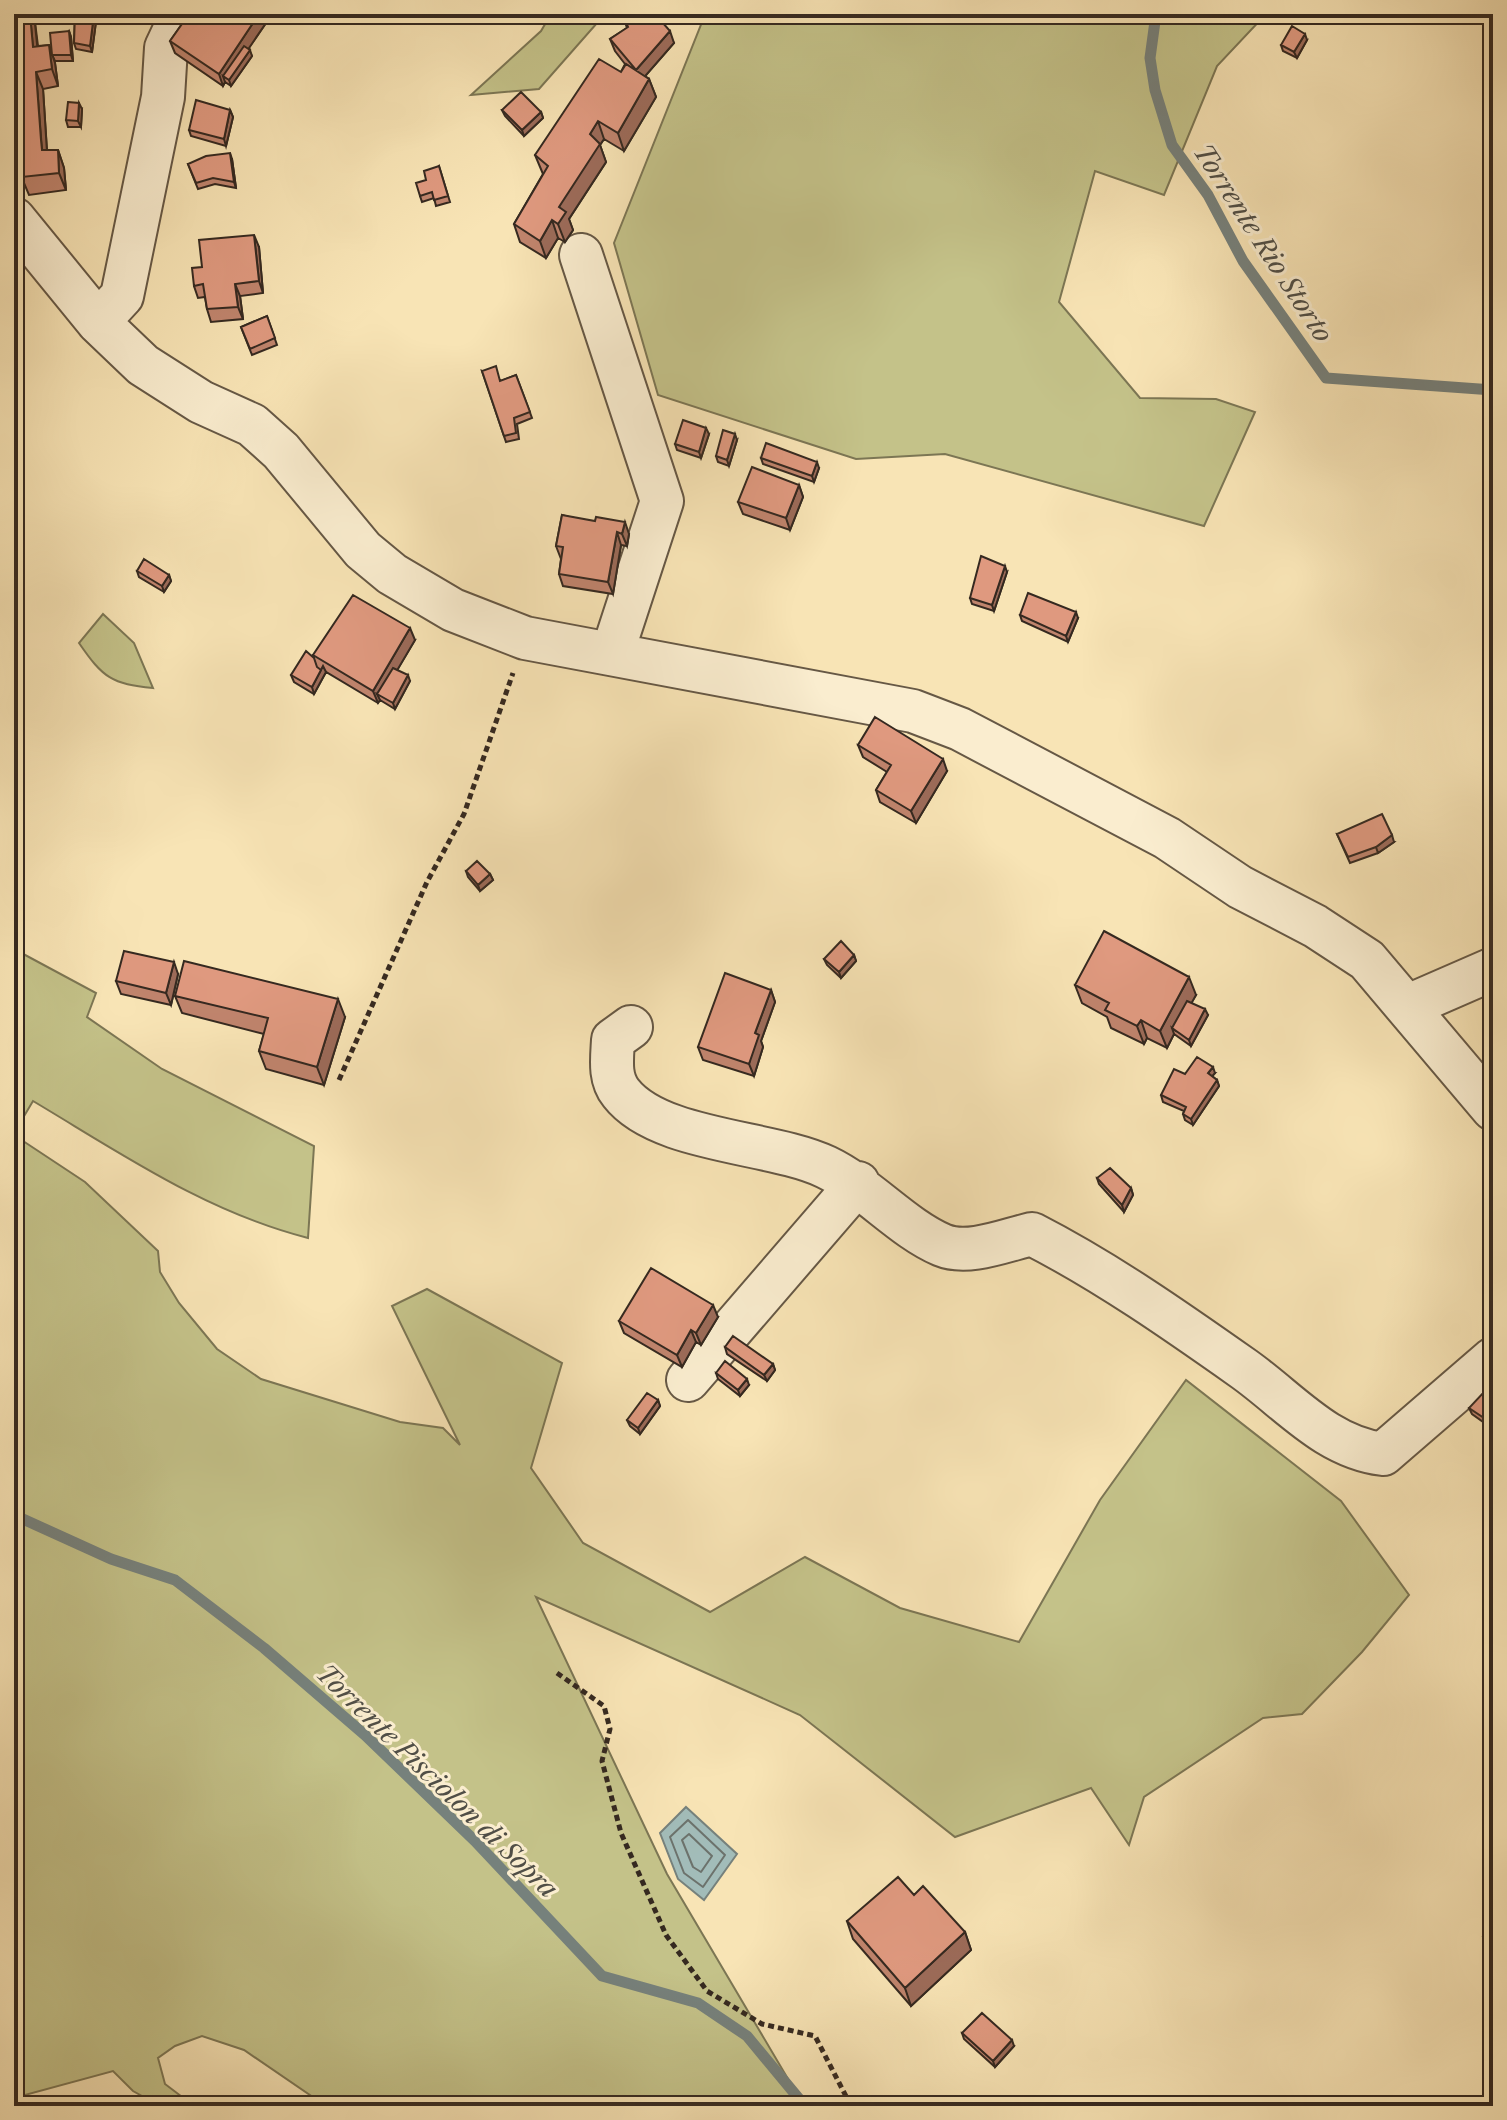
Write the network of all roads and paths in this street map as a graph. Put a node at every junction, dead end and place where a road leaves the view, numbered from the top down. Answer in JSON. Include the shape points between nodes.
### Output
{"nodes":[{"id":1,"x":182,"y":14,"type":"edge"},
{"id":2,"x":14,"y":219,"type":"edge"},
{"id":3,"x":581,"y":255,"type":"dead end"},
{"id":4,"x":98,"y":322,"type":"junction"},
{"id":5,"x":525,"y":638,"type":"junction"},
{"id":6,"x":612,"y":654,"type":"junction"},
{"id":7,"x":1493,"y":969,"type":"edge"},
{"id":8,"x":1408,"y":1006,"type":"junction"},
{"id":9,"x":631,"y":1027,"type":"dead end"},
{"id":10,"x":339,"y":1080,"type":"dead end"},
{"id":11,"x":1493,"y":1109,"type":"edge"},
{"id":12,"x":858,"y":1183,"type":"junction"},
{"id":13,"x":1493,"y":1359,"type":"edge"},
{"id":14,"x":688,"y":1380,"type":"dead end"},
{"id":15,"x":557,"y":1673,"type":"dead end"},
{"id":16,"x":851,"y":2106,"type":"edge"}],
"edges":[{"from":1,"to":4,"type":"street","via":[[166,48],[163,97],[122,296]]},
{"from":2,"to":4,"type":"street"},
{"from":3,"to":6,"type":"street","via":[[662,501]]},
{"from":4,"to":5,"type":"street","via":[[143,365],[201,402],[252,425],[291,462],[363,550],[392,574],[453,610]]},
{"from":5,"to":6,"type":"street"},
{"from":5,"to":10,"type":"path","via":[[464,814],[427,882]]},
{"from":6,"to":8,"type":"street","via":[[913,711],[960,729],[1167,838],[1240,887],[1315,926],[1367,960]]},
{"from":7,"to":8,"type":"street"},
{"from":8,"to":11,"type":"street"},
{"from":9,"to":12,"type":"street","via":[[613,1040],[611,1069],[621,1093],[648,1114],[691,1131],[822,1165]]},
{"from":12,"to":13,"type":"street","via":[[942,1245],[962,1249],[1032,1234],[1068,1252],[1246,1370],[1321,1431],[1356,1451],[1383,1454]]},
{"from":12,"to":14,"type":"street"},
{"from":15,"to":16,"type":"path","via":[[604,1706],[610,1729],[602,1761],[621,1833],[666,1935],[707,1991],[762,2024],[815,2036]]}]}
